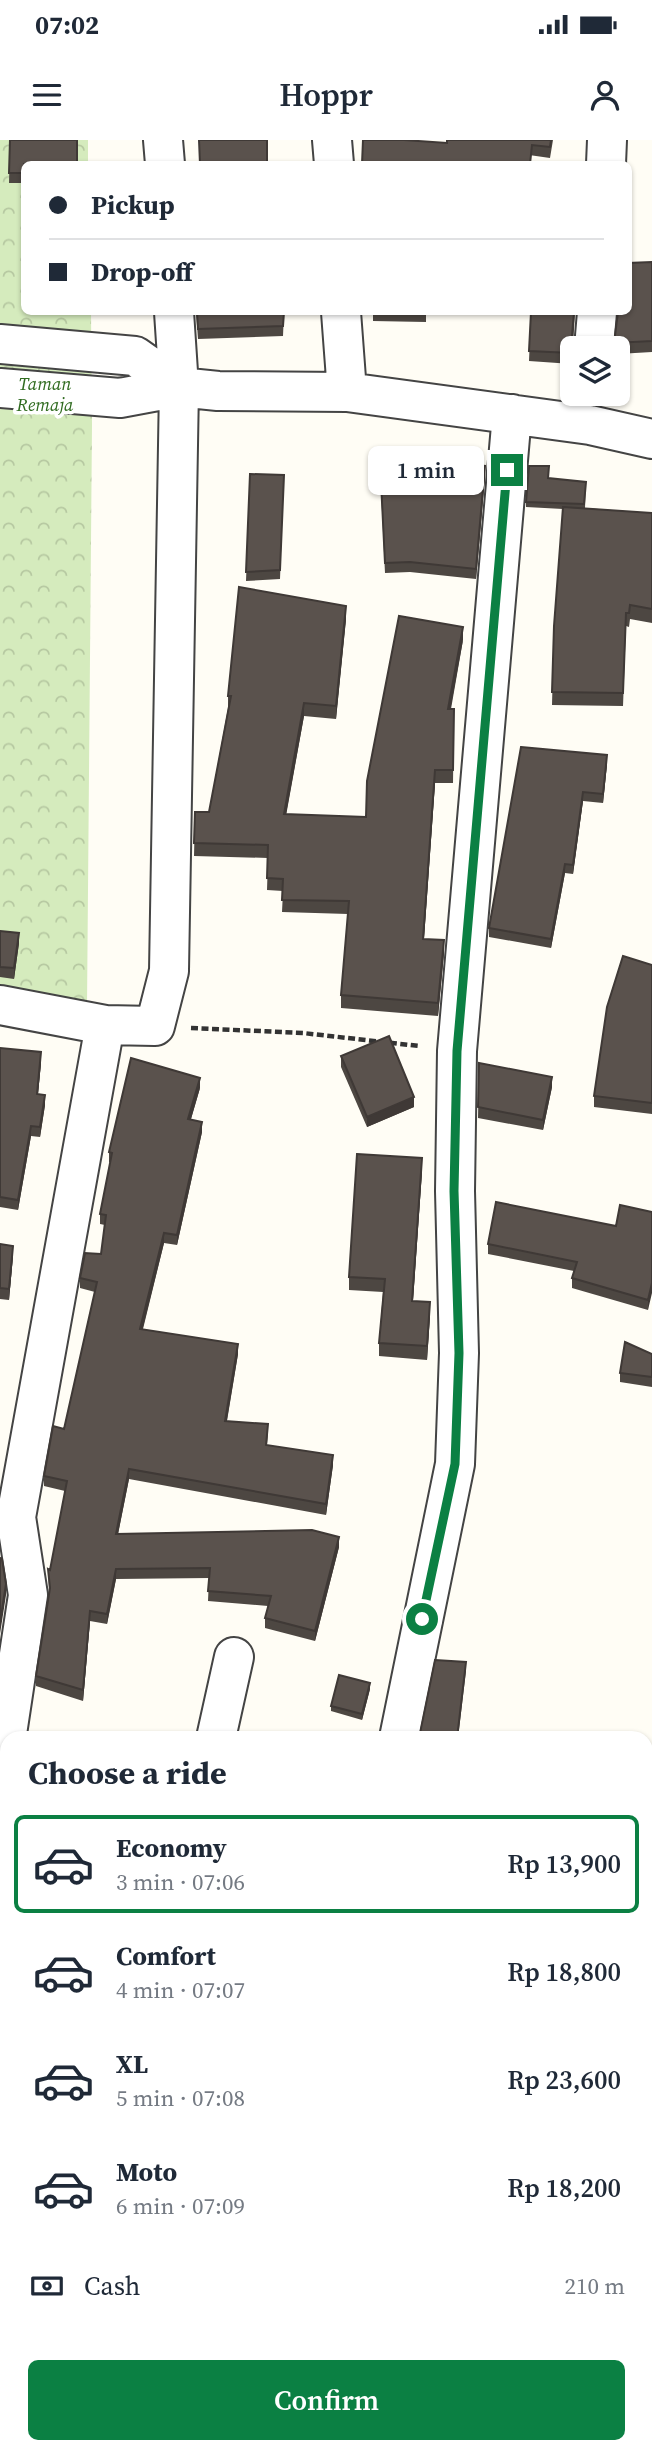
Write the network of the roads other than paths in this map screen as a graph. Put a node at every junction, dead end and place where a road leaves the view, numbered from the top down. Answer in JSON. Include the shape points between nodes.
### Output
{"nodes":[{"id":1,"x":163,"y":140,"type":"edge"},
{"id":2,"x":332,"y":140,"type":"edge"},
{"id":3,"x":607,"y":140,"type":"edge"},
{"id":4,"x":165,"y":161,"type":"edge"},
{"id":5,"x":334,"y":161,"type":"edge"},
{"id":6,"x":606,"y":161,"type":"edge"},
{"id":7,"x":174,"y":315,"type":"edge"},
{"id":8,"x":341,"y":315,"type":"edge"},
{"id":9,"x":597,"y":315,"type":"edge"},
{"id":10,"x":595,"y":336,"type":"edge"},
{"id":11,"x":0,"y":344,"type":"edge"},
{"id":12,"x":179,"y":387,"type":"junction"},
{"id":13,"x":0,"y":388,"type":"edge"},
{"id":14,"x":347,"y":392,"type":"junction"},
{"id":15,"x":591,"y":409,"type":"edge"},
{"id":16,"x":512,"y":414,"type":"junction"},
{"id":17,"x":652,"y":439,"type":"edge"},
{"id":18,"x":0,"y":1005,"type":"edge"},
{"id":19,"x":105,"y":1025,"type":"junction"},
{"id":20,"x":234,"y":1657,"type":"dead end"},
{"id":21,"x":7,"y":1731,"type":"edge"},
{"id":22,"x":218,"y":1731,"type":"edge"},
{"id":23,"x":400,"y":1731,"type":"edge"}],
"edges":[{"from":1,"to":4,"type":"street"},
{"from":2,"to":5,"type":"street"},
{"from":3,"to":6,"type":"street"},
{"from":7,"to":12,"type":"street"},
{"from":8,"to":14,"type":"street"},
{"from":9,"to":10,"type":"street"},
{"from":11,"to":12,"type":"street","via":[[135,356]]},
{"from":12,"to":13,"type":"street","via":[[120,398]]},
{"from":12,"to":14,"type":"street"},
{"from":12,"to":19,"type":"street","via":[[169,971],[155,1026]]},
{"from":14,"to":16,"type":"street"},
{"from":15,"to":16,"type":"street"},
{"from":15,"to":17,"type":"street"},
{"from":16,"to":23,"type":"street","via":[[457,1051],[455,1464]]},
{"from":18,"to":19,"type":"street"},
{"from":19,"to":21,"type":"street","via":[[16,1517],[28,1595]]},
{"from":20,"to":22,"type":"street"}]}
